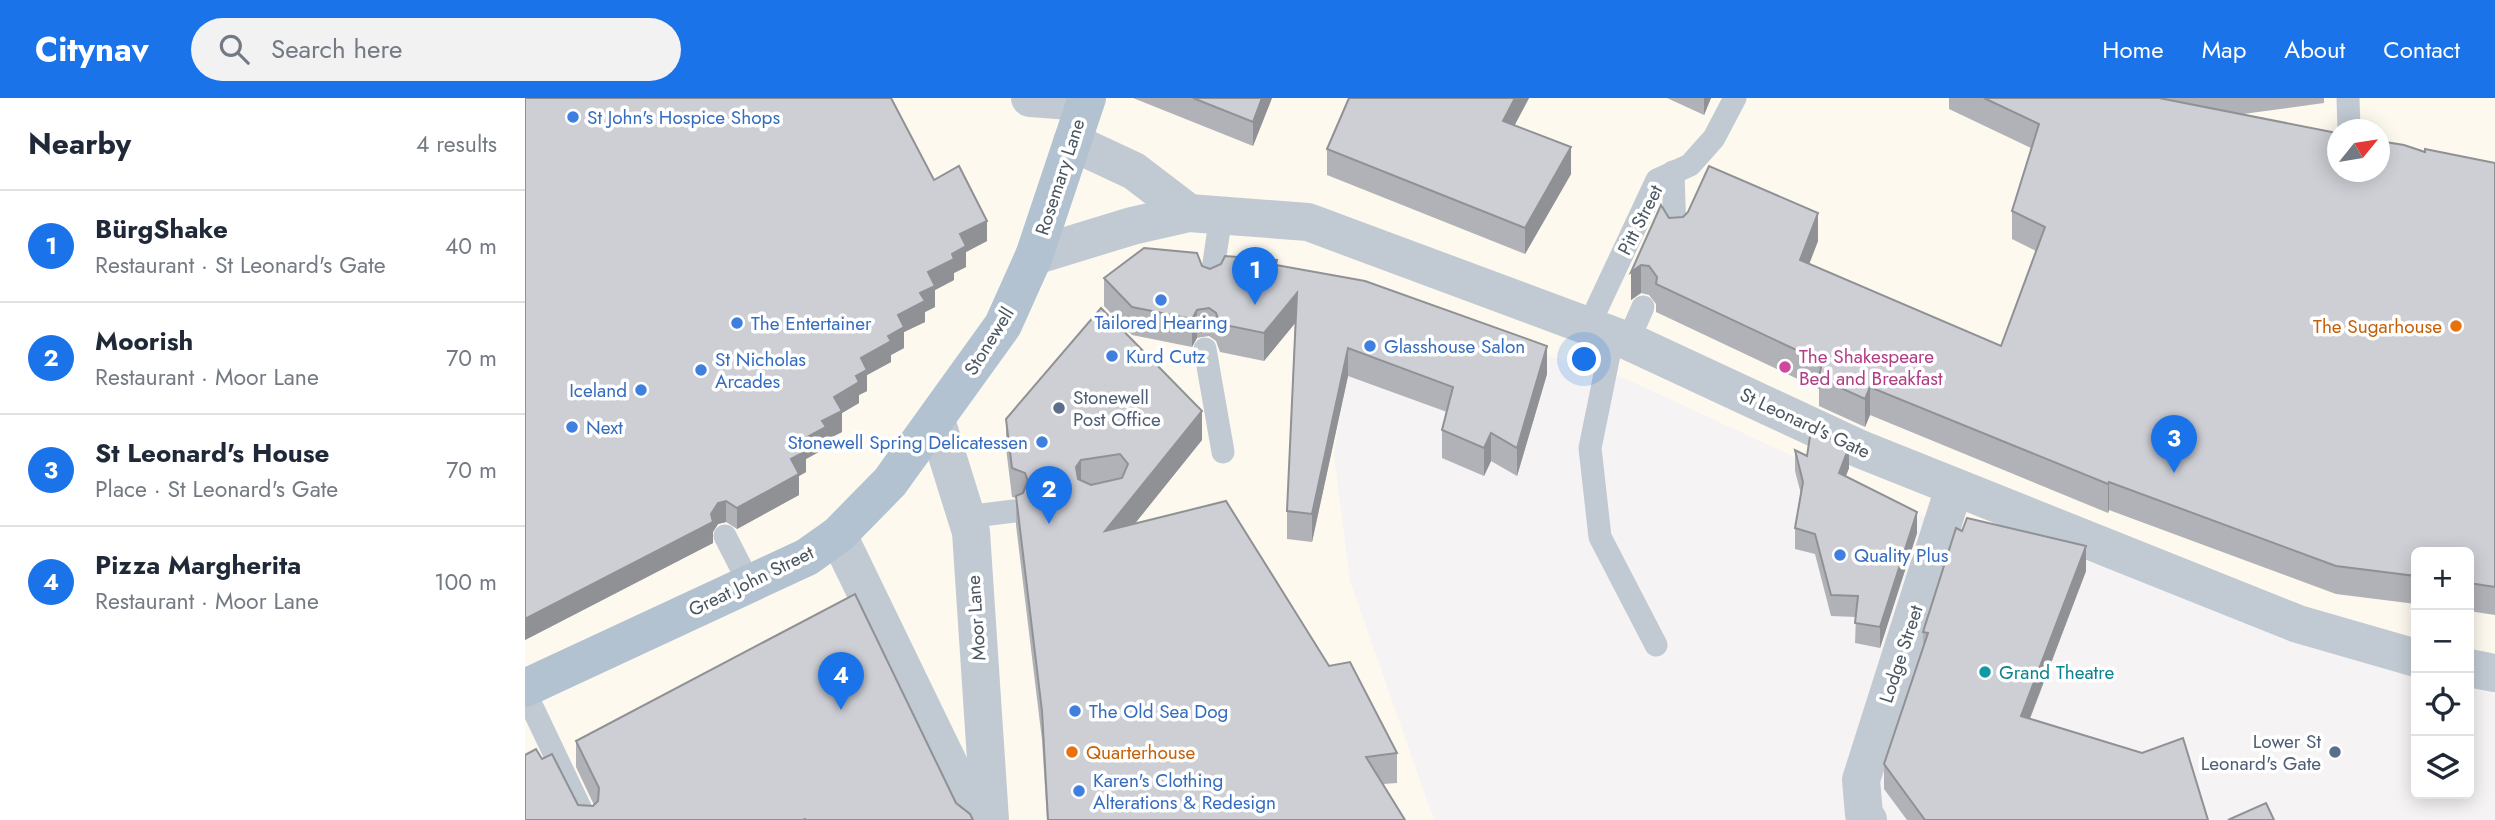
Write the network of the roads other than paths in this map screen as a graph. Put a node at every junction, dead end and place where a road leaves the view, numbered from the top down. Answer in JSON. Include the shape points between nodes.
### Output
{"nodes":[{"id":1,"x":1030,"y":98,"type":"edge"},
{"id":2,"x":1735,"y":98,"type":"edge"},
{"id":3,"x":2348,"y":98,"type":"edge"},
{"id":4,"x":1086,"y":100,"type":"edge"},
{"id":5,"x":2349,"y":119,"type":"edge"},
{"id":6,"x":1072,"y":142,"type":"junction"},
{"id":7,"x":1673,"y":172,"type":"junction"},
{"id":8,"x":1205,"y":214,"type":"junction"},
{"id":9,"x":1675,"y":234,"type":"edge"},
{"id":10,"x":1034,"y":256,"type":"junction"},
{"id":11,"x":1211,"y":283,"type":"edge"},
{"id":12,"x":1618,"y":327,"type":"junction"},
{"id":13,"x":1205,"y":349,"type":"dead end"},
{"id":14,"x":936,"y":421,"type":"junction"},
{"id":15,"x":1223,"y":452,"type":"dead end"},
{"id":16,"x":1954,"y":488,"type":"junction"},
{"id":17,"x":1014,"y":511,"type":"edge"},
{"id":18,"x":965,"y":517,"type":"junction"},
{"id":19,"x":838,"y":535,"type":"junction"},
{"id":20,"x":725,"y":536,"type":"dead end"},
{"id":21,"x":749,"y":583,"type":"junction"},
{"id":22,"x":1656,"y":645,"type":"dead end"},
{"id":23,"x":2411,"y":657,"type":"edge"},
{"id":24,"x":2474,"y":669,"type":"edge"},
{"id":25,"x":2495,"y":673,"type":"edge"},
{"id":26,"x":525,"y":690,"type":"edge"},
{"id":27,"x":586,"y":820,"type":"edge"},
{"id":28,"x":976,"y":820,"type":"edge"},
{"id":29,"x":990,"y":820,"type":"edge"},
{"id":30,"x":1868,"y":820,"type":"edge"}],
"edges":[{"from":1,"to":4,"type":"street"},
{"from":2,"to":7,"type":"lane","name":"Pitt Street","via":[[1714,138],[1689,165]]},
{"from":3,"to":5,"type":"lane"},
{"from":4,"to":6,"type":"main road","name":"Rosemary Lane"},
{"from":6,"to":8,"type":"street","via":[[1134,171]]},
{"from":6,"to":10,"type":"main road","name":"Rosemary Lane"},
{"from":7,"to":9,"type":"lane"},
{"from":7,"to":12,"type":"lane","name":"Pitt Street","via":[[1657,180]]},
{"from":8,"to":10,"type":"street","name":"St Leonard's Gate","via":[[1132,226]]},
{"from":8,"to":11,"type":"lane"},
{"from":8,"to":12,"type":"street","name":"St Leonard's Gate","via":[[1308,222]]},
{"from":10,"to":14,"type":"main road","name":"Stonewell","via":[[1003,325]]},
{"from":12,"to":16,"type":"street","name":"St Leonard's Gate","via":[[1860,450]]},
{"from":12,"to":22,"type":"lane","name":"Pitt Street","via":[[1590,448],[1600,537]]},
{"from":13,"to":15,"type":"lane"},
{"from":14,"to":18,"type":"street","name":"Moor Lane"},
{"from":14,"to":19,"type":"main road","name":"Great John Street","via":[[890,482]]},
{"from":16,"to":23,"type":"street","name":"St Leonard's Gate","via":[[2298,624]]},
{"from":16,"to":30,"type":"street","name":"Lodge Street","via":[[1861,780]]},
{"from":17,"to":18,"type":"lane"},
{"from":18,"to":29,"type":"street","name":"Moor Lane","via":[[971,532]]},
{"from":19,"to":21,"type":"main road","name":"Great John Street","via":[[807,557]]},
{"from":19,"to":28,"type":"street"},
{"from":20,"to":21,"type":"lane"},
{"from":21,"to":26,"type":"main road","name":"Great John Street"},
{"from":24,"to":25,"type":"street"},
{"from":26,"to":27,"type":"lane"}]}
